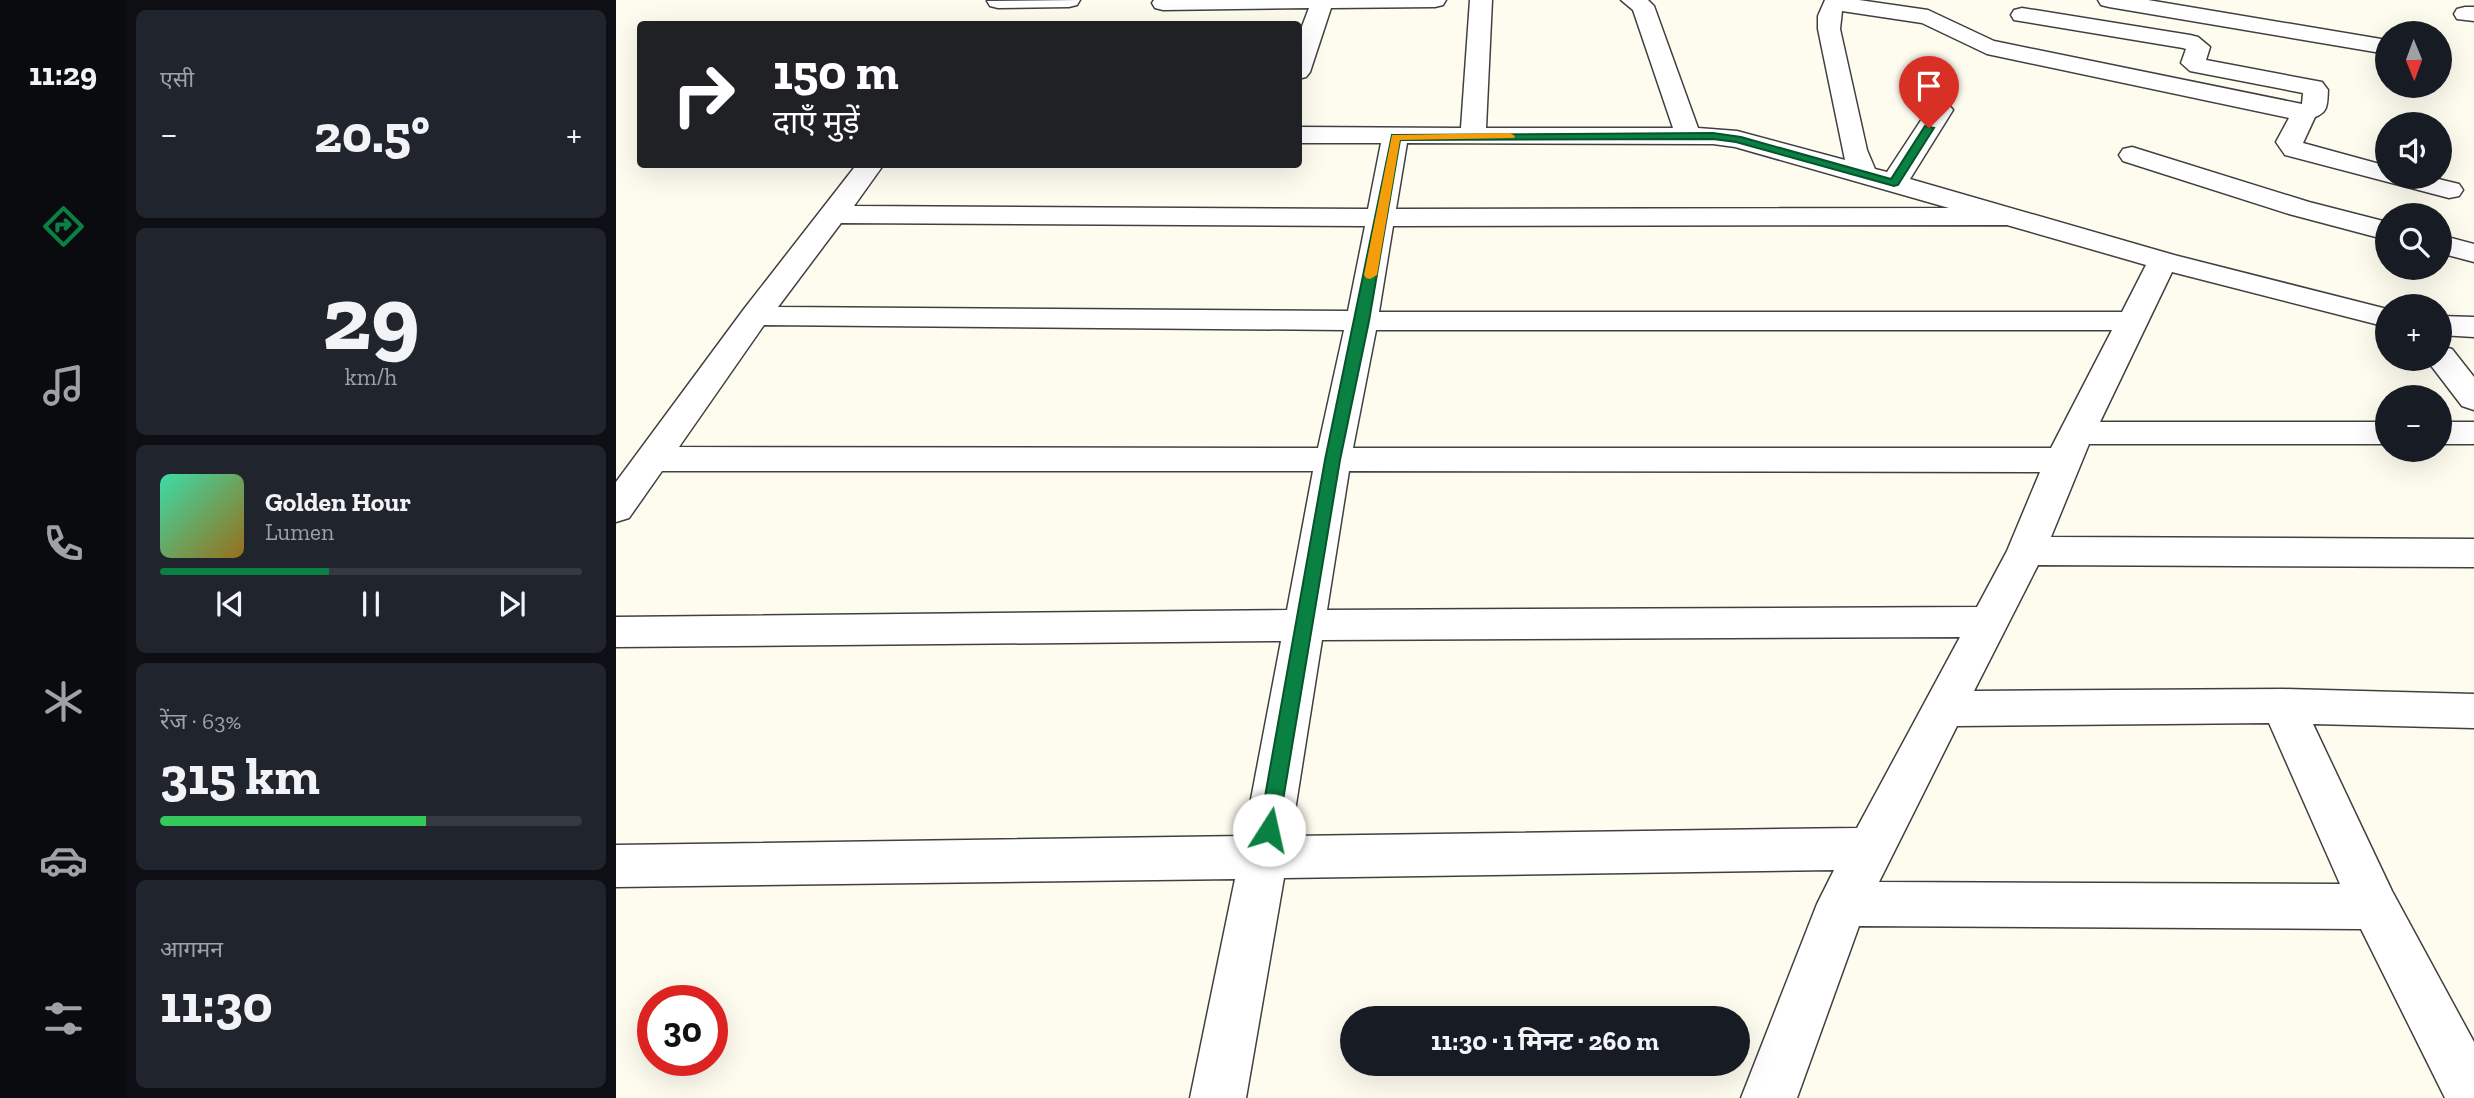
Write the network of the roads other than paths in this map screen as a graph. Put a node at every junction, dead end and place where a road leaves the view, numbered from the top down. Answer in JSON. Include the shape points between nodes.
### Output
{"nodes":[{"id":1,"x":1069,"y":0,"type":"edge"},
{"id":2,"x":1435,"y":0,"type":"edge"},
{"id":3,"x":1481,"y":0,"type":"edge"},
{"id":4,"x":1632,"y":0,"type":"edge"},
{"id":5,"x":2109,"y":0,"type":"edge"},
{"id":6,"x":1163,"y":1,"type":"edge"},
{"id":7,"x":1322,"y":1,"type":"edge"},
{"id":8,"x":1835,"y":1,"type":"edge"},
{"id":9,"x":994,"y":6,"type":"edge"},
{"id":10,"x":2024,"y":7,"type":"edge"},
{"id":11,"x":1928,"y":17,"type":"junction"},
{"id":12,"x":1153,"y":21,"type":"edge"},
{"id":13,"x":2375,"y":45,"type":"edge"},
{"id":14,"x":1302,"y":60,"type":"edge"},
{"id":15,"x":1940,"y":110,"type":"dead end"},
{"id":16,"x":2305,"y":113,"type":"junction"},
{"id":17,"x":1302,"y":135,"type":"edge"},
{"id":18,"x":1688,"y":135,"type":"junction"},
{"id":19,"x":1473,"y":136,"type":"junction"},
{"id":20,"x":1395,"y":137,"type":"junction"},
{"id":21,"x":2132,"y":155,"type":"dead end"},
{"id":22,"x":868,"y":168,"type":"edge"},
{"id":23,"x":2375,"y":171,"type":"edge"},
{"id":24,"x":1864,"y":174,"type":"junction"},
{"id":25,"x":1894,"y":183,"type":"junction"},
{"id":26,"x":2445,"y":189,"type":"edge"},
{"id":27,"x":2449,"y":190,"type":"dead end"},
{"id":28,"x":832,"y":214,"type":"junction"},
{"id":29,"x":2007,"y":216,"type":"junction"},
{"id":30,"x":1380,"y":218,"type":"junction"},
{"id":31,"x":2375,"y":228,"type":"edge"},
{"id":32,"x":2452,"y":247,"type":"edge"},
{"id":33,"x":2474,"y":253,"type":"edge"},
{"id":34,"x":2163,"y":261,"type":"junction"},
{"id":35,"x":2375,"y":315,"type":"edge"},
{"id":36,"x":755,"y":316,"type":"junction"},
{"id":37,"x":1362,"y":321,"type":"junction"},
{"id":38,"x":2131,"y":321,"type":"junction"},
{"id":39,"x":2452,"y":327,"type":"edge"},
{"id":40,"x":2474,"y":327,"type":"edge"},
{"id":41,"x":2452,"y":371,"type":"edge"},
{"id":42,"x":2474,"y":399,"type":"edge"},
{"id":43,"x":2452,"y":433,"type":"edge"},
{"id":44,"x":2474,"y":433,"type":"edge"},
{"id":45,"x":2375,"y":434,"type":"edge"},
{"id":46,"x":2070,"y":447,"type":"junction"},
{"id":47,"x":653,"y":459,"type":"junction"},
{"id":48,"x":1333,"y":460,"type":"junction"},
{"id":49,"x":616,"y":509,"type":"edge"},
{"id":50,"x":2025,"y":551,"type":"junction"},
{"id":51,"x":2474,"y":553,"type":"edge"},
{"id":52,"x":1987,"y":622,"type":"junction"},
{"id":53,"x":1304,"y":625,"type":"junction"},
{"id":54,"x":616,"y":632,"type":"edge"},
{"id":55,"x":2283,"y":706,"type":"junction"},
{"id":56,"x":1943,"y":709,"type":"junction"},
{"id":57,"x":2474,"y":711,"type":"edge"},
{"id":58,"x":1872,"y":849,"type":"junction"},
{"id":59,"x":1264,"y":855,"type":"junction"},
{"id":60,"x":616,"y":866,"type":"edge"},
{"id":61,"x":1842,"y":904,"type":"junction"},
{"id":62,"x":2375,"y":907,"type":"junction"},
{"id":63,"x":2474,"y":1097,"type":"edge"},
{"id":64,"x":1218,"y":1098,"type":"edge"},
{"id":65,"x":1769,"y":1098,"type":"edge"}],
"edges":[{"from":1,"to":9,"type":"street"},
{"from":2,"to":7,"type":"street"},
{"from":3,"to":19,"type":"street"},
{"from":4,"to":18,"type":"street","via":[[1643,6]]},
{"from":5,"to":13,"type":"street"},
{"from":6,"to":7,"type":"street"},
{"from":6,"to":12,"type":"street"},
{"from":7,"to":14,"type":"street"},
{"from":8,"to":11,"type":"street"},
{"from":8,"to":24,"type":"street","via":[[1829,29],[1854,150]]},
{"from":10,"to":11,"type":"street","via":[[2020,25],[2011,28]]},
{"from":10,"to":16,"type":"street","via":[[2190,42],[2198,47],[2192,60],[2198,66],[2314,87],[2314,109]]},
{"from":11,"to":16,"type":"street","via":[[1987,47]]},
{"from":15,"to":25,"type":"street"},
{"from":16,"to":23,"type":"street","via":[[2289,142],[2294,149]]},
{"from":17,"to":20,"type":"street"},
{"from":18,"to":19,"type":"street"},
{"from":18,"to":24,"type":"street","via":[[1737,139]]},
{"from":19,"to":20,"type":"street"},
{"from":20,"to":30,"type":"street"},
{"from":21,"to":31,"type":"street"},
{"from":22,"to":28,"type":"street"},
{"from":24,"to":25,"type":"street"},
{"from":25,"to":29,"type":"street"},
{"from":26,"to":27,"type":"street"},
{"from":28,"to":30,"type":"street"},
{"from":28,"to":36,"type":"street"},
{"from":29,"to":30,"type":"street"},
{"from":29,"to":34,"type":"street"},
{"from":30,"to":37,"type":"street"},
{"from":32,"to":33,"type":"street"},
{"from":34,"to":35,"type":"street"},
{"from":34,"to":38,"type":"street"},
{"from":36,"to":37,"type":"street"},
{"from":36,"to":47,"type":"street"},
{"from":37,"to":38,"type":"street"},
{"from":37,"to":48,"type":"street"},
{"from":38,"to":46,"type":"street"},
{"from":39,"to":40,"type":"street"},
{"from":41,"to":42,"type":"street"},
{"from":43,"to":44,"type":"street"},
{"from":45,"to":46,"type":"street"},
{"from":46,"to":48,"type":"street"},
{"from":46,"to":50,"type":"street"},
{"from":47,"to":48,"type":"street"},
{"from":47,"to":49,"type":"street"},
{"from":48,"to":53,"type":"street"},
{"from":50,"to":51,"type":"street"},
{"from":50,"to":52,"type":"street"},
{"from":52,"to":53,"type":"street"},
{"from":52,"to":56,"type":"street"},
{"from":53,"to":54,"type":"street"},
{"from":53,"to":59,"type":"street"},
{"from":55,"to":56,"type":"street"},
{"from":55,"to":57,"type":"street"},
{"from":55,"to":62,"type":"street"},
{"from":56,"to":58,"type":"street"},
{"from":58,"to":59,"type":"street"},
{"from":58,"to":61,"type":"street"},
{"from":59,"to":60,"type":"street"},
{"from":59,"to":64,"type":"street"},
{"from":61,"to":62,"type":"street"},
{"from":61,"to":65,"type":"street"},
{"from":62,"to":63,"type":"street"}]}
